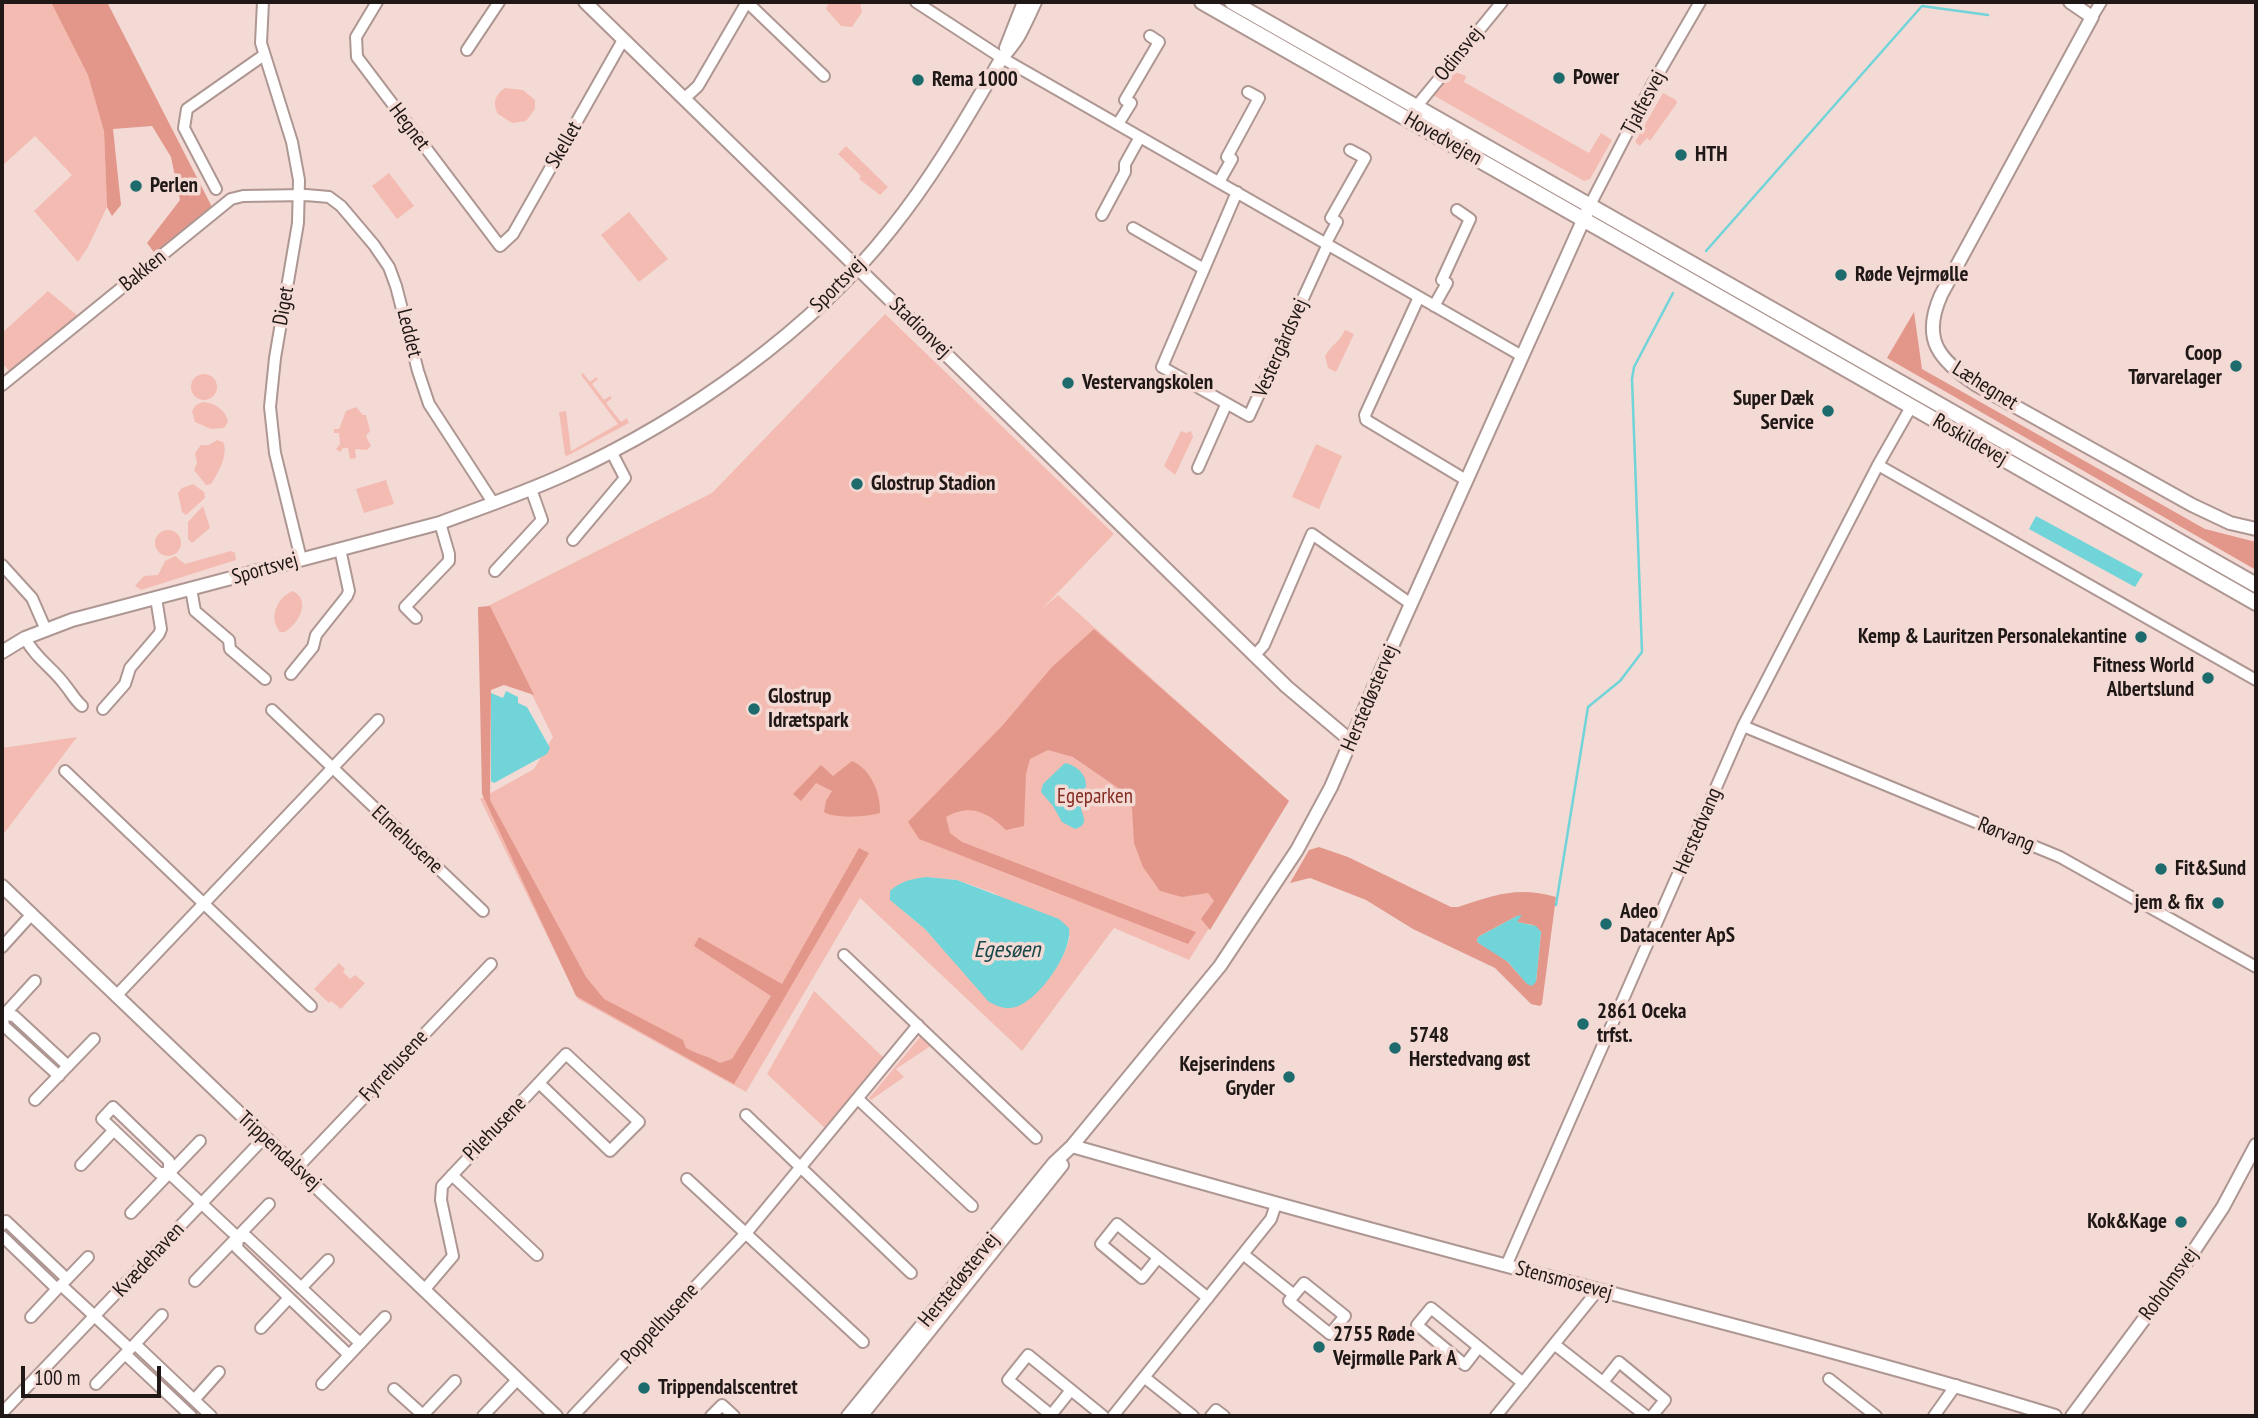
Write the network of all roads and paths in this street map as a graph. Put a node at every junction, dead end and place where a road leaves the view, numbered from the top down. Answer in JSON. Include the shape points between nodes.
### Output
{"nodes":[{"id":1,"x":263,"y":2,"type":"edge"},
{"id":2,"x":377,"y":2,"type":"edge"},
{"id":3,"x":499,"y":2,"type":"edge"},
{"id":4,"x":584,"y":2,"type":"edge"},
{"id":5,"x":747,"y":2,"type":"edge"},
{"id":6,"x":916,"y":2,"type":"edge"},
{"id":7,"x":1024,"y":2,"type":"edge"},
{"id":8,"x":1035,"y":2,"type":"edge"},
{"id":9,"x":1202,"y":2,"type":"edge"},
{"id":10,"x":1232,"y":2,"type":"edge"},
{"id":11,"x":1502,"y":2,"type":"edge"},
{"id":12,"x":1700,"y":2,"type":"edge"},
{"id":13,"x":2070,"y":2,"type":"edge"},
{"id":14,"x":2101,"y":2,"type":"edge"},
{"id":15,"x":2092,"y":18,"type":"junction"},
{"id":16,"x":1150,"y":36,"type":"dead end"},
{"id":17,"x":622,"y":40,"type":"junction"},
{"id":18,"x":467,"y":50,"type":"dead end"},
{"id":19,"x":264,"y":55,"type":"junction"},
{"id":20,"x":1002,"y":58,"type":"junction"},
{"id":21,"x":824,"y":76,"type":"dead end"},
{"id":22,"x":1248,"y":92,"type":"dead end"},
{"id":23,"x":684,"y":99,"type":"junction"},
{"id":24,"x":1416,"y":107,"type":"junction"},
{"id":25,"x":1118,"y":124,"type":"junction"},
{"id":26,"x":1140,"y":137,"type":"junction"},
{"id":27,"x":1350,"y":149,"type":"dead end"},
{"id":28,"x":1219,"y":182,"type":"junction"},
{"id":29,"x":216,"y":189,"type":"dead end"},
{"id":30,"x":1237,"y":192,"type":"junction"},
{"id":31,"x":299,"y":195,"type":"junction"},
{"id":32,"x":1590,"y":205,"type":"junction"},
{"id":33,"x":1457,"y":210,"type":"dead end"},
{"id":34,"x":1102,"y":215,"type":"dead end"},
{"id":35,"x":1583,"y":220,"type":"junction"},
{"id":36,"x":1133,"y":228,"type":"dead end"},
{"id":37,"x":1327,"y":243,"type":"junction"},
{"id":38,"x":500,"y":246,"type":"joint"},
{"id":39,"x":1694,"y":264,"type":"joint"},
{"id":40,"x":857,"y":268,"type":"junction"},
{"id":41,"x":1204,"y":269,"type":"junction"},
{"id":42,"x":1684,"y":277,"type":"joint"},
{"id":43,"x":1419,"y":297,"type":"junction"},
{"id":44,"x":1434,"y":306,"type":"junction"},
{"id":45,"x":1522,"y":356,"type":"junction"},
{"id":46,"x":2,"y":385,"type":"edge"},
{"id":47,"x":1226,"y":405,"type":"junction"},
{"id":48,"x":1912,"y":407,"type":"junction"},
{"id":49,"x":611,"y":451,"type":"junction"},
{"id":50,"x":1878,"y":465,"type":"junction"},
{"id":51,"x":1198,"y":468,"type":"dead end"},
{"id":52,"x":1466,"y":480,"type":"junction"},
{"id":53,"x":531,"y":489,"type":"junction"},
{"id":54,"x":494,"y":504,"type":"junction"},
{"id":55,"x":440,"y":523,"type":"junction"},
{"id":56,"x":2256,"y":529,"type":"edge"},
{"id":57,"x":573,"y":540,"type":"dead end"},
{"id":58,"x":340,"y":549,"type":"junction"},
{"id":59,"x":301,"y":559,"type":"junction"},
{"id":60,"x":2,"y":565,"type":"edge"},
{"id":61,"x":495,"y":571,"type":"dead end"},
{"id":62,"x":2256,"y":585,"type":"edge"},
{"id":63,"x":191,"y":589,"type":"junction"},
{"id":64,"x":156,"y":598,"type":"junction"},
{"id":65,"x":2256,"y":603,"type":"edge"},
{"id":66,"x":1411,"y":604,"type":"junction"},
{"id":67,"x":416,"y":618,"type":"dead end"},
{"id":68,"x":46,"y":630,"type":"junction"},
{"id":69,"x":25,"y":638,"type":"junction"},
{"id":70,"x":2,"y":652,"type":"edge"},
{"id":71,"x":1255,"y":655,"type":"junction"},
{"id":72,"x":291,"y":674,"type":"dead end"},
{"id":73,"x":265,"y":679,"type":"dead end"},
{"id":74,"x":2256,"y":680,"type":"edge"},
{"id":75,"x":82,"y":706,"type":"dead end"},
{"id":76,"x":103,"y":709,"type":"dead end"},
{"id":77,"x":272,"y":710,"type":"dead end"},
{"id":78,"x":378,"y":720,"type":"dead end"},
{"id":79,"x":1743,"y":726,"type":"junction"},
{"id":80,"x":1351,"y":741,"type":"junction"},
{"id":81,"x":332,"y":769,"type":"junction"},
{"id":82,"x":65,"y":771,"type":"dead end"},
{"id":83,"x":2,"y":886,"type":"edge"},
{"id":84,"x":202,"y":902,"type":"junction"},
{"id":85,"x":483,"y":911,"type":"dead end"},
{"id":86,"x":32,"y":915,"type":"junction"},
{"id":87,"x":2,"y":947,"type":"edge"},
{"id":88,"x":844,"y":955,"type":"dead end"},
{"id":89,"x":491,"y":964,"type":"dead end"},
{"id":90,"x":2256,"y":967,"type":"edge"},
{"id":91,"x":35,"y":981,"type":"dead end"},
{"id":92,"x":116,"y":996,"type":"junction"},
{"id":93,"x":311,"y":1006,"type":"dead end"},
{"id":94,"x":2,"y":1015,"type":"edge"},
{"id":95,"x":918,"y":1026,"type":"junction"},
{"id":96,"x":94,"y":1039,"type":"dead end"},
{"id":97,"x":68,"y":1066,"type":"junction"},
{"id":98,"x":58,"y":1076,"type":"junction"},
{"id":99,"x":539,"y":1083,"type":"junction"},
{"id":100,"x":858,"y":1099,"type":"junction"},
{"id":101,"x":35,"y":1100,"type":"dead end"},
{"id":102,"x":746,"y":1115,"type":"dead end"},
{"id":103,"x":114,"y":1130,"type":"junction"},
{"id":104,"x":264,"y":1138,"type":"junction"},
{"id":105,"x":1036,"y":1138,"type":"dead end"},
{"id":106,"x":200,"y":1141,"type":"dead end"},
{"id":107,"x":2256,"y":1145,"type":"edge"},
{"id":108,"x":1072,"y":1146,"type":"junction"},
{"id":109,"x":300,"y":1164,"type":"junction"},
{"id":110,"x":81,"y":1165,"type":"dead end"},
{"id":111,"x":800,"y":1167,"type":"junction"},
{"id":112,"x":169,"y":1173,"type":"junction"},
{"id":113,"x":452,"y":1175,"type":"junction"},
{"id":114,"x":687,"y":1179,"type":"dead end"},
{"id":115,"x":202,"y":1203,"type":"junction"},
{"id":116,"x":269,"y":1204,"type":"dead end"},
{"id":117,"x":1276,"y":1204,"type":"junction"},
{"id":118,"x":972,"y":1206,"type":"dead end"},
{"id":119,"x":131,"y":1213,"type":"dead end"},
{"id":120,"x":2,"y":1225,"type":"edge"},
{"id":121,"x":747,"y":1232,"type":"junction"},
{"id":122,"x":2,"y":1236,"type":"edge"},
{"id":123,"x":238,"y":1237,"type":"junction"},
{"id":124,"x":1244,"y":1254,"type":"junction"},
{"id":125,"x":537,"y":1255,"type":"dead end"},
{"id":126,"x":88,"y":1257,"type":"dead end"},
{"id":127,"x":1158,"y":1258,"type":"junction"},
{"id":128,"x":328,"y":1259,"type":"dead end"},
{"id":129,"x":1506,"y":1266,"type":"junction"},
{"id":130,"x":911,"y":1273,"type":"dead end"},
{"id":131,"x":195,"y":1281,"type":"dead end"},
{"id":132,"x":62,"y":1285,"type":"junction"},
{"id":133,"x":428,"y":1285,"type":"junction"},
{"id":134,"x":301,"y":1288,"type":"junction"},
{"id":135,"x":1598,"y":1290,"type":"junction"},
{"id":136,"x":1294,"y":1295,"type":"junction"},
{"id":137,"x":289,"y":1298,"type":"junction"},
{"id":138,"x":1208,"y":1298,"type":"junction"},
{"id":139,"x":162,"y":1315,"type":"dead end"},
{"id":140,"x":95,"y":1316,"type":"junction"},
{"id":141,"x":31,"y":1317,"type":"dead end"},
{"id":142,"x":385,"y":1317,"type":"dead end"},
{"id":143,"x":261,"y":1328,"type":"dead end"},
{"id":144,"x":863,"y":1342,"type":"dead end"},
{"id":145,"x":360,"y":1343,"type":"junction"},
{"id":146,"x":1554,"y":1344,"type":"junction"},
{"id":147,"x":1478,"y":1348,"type":"junction"},
{"id":148,"x":130,"y":1349,"type":"junction"},
{"id":149,"x":349,"y":1355,"type":"junction"},
{"id":150,"x":219,"y":1372,"type":"dead end"},
{"id":151,"x":1144,"y":1377,"type":"junction"},
{"id":152,"x":1829,"y":1378,"type":"dead end"},
{"id":153,"x":517,"y":1380,"type":"junction"},
{"id":154,"x":455,"y":1381,"type":"dead end"},
{"id":155,"x":1602,"y":1382,"type":"junction"},
{"id":156,"x":1523,"y":1383,"type":"junction"},
{"id":157,"x":96,"y":1384,"type":"dead end"},
{"id":158,"x":322,"y":1384,"type":"dead end"},
{"id":159,"x":1956,"y":1385,"type":"junction"},
{"id":160,"x":394,"y":1389,"type":"dead end"},
{"id":161,"x":1071,"y":1390,"type":"junction"},
{"id":162,"x":194,"y":1400,"type":"junction"},
{"id":163,"x":2,"y":1413,"type":"edge"},
{"id":164,"x":184,"y":1414,"type":"edge"},
{"id":165,"x":211,"y":1416,"type":"edge"},
{"id":166,"x":423,"y":1416,"type":"edge"},
{"id":167,"x":483,"y":1416,"type":"edge"},
{"id":168,"x":556,"y":1416,"type":"edge"},
{"id":169,"x":573,"y":1416,"type":"edge"},
{"id":170,"x":711,"y":1416,"type":"edge"},
{"id":171,"x":734,"y":1416,"type":"edge"},
{"id":172,"x":848,"y":1416,"type":"edge"},
{"id":173,"x":861,"y":1416,"type":"edge"},
{"id":174,"x":1103,"y":1416,"type":"edge"},
{"id":175,"x":1112,"y":1416,"type":"edge"},
{"id":176,"x":1193,"y":1416,"type":"edge"},
{"id":177,"x":1211,"y":1416,"type":"edge"},
{"id":178,"x":1224,"y":1416,"type":"edge"},
{"id":179,"x":1496,"y":1416,"type":"edge"},
{"id":180,"x":1646,"y":1416,"type":"edge"},
{"id":181,"x":1652,"y":1416,"type":"edge"},
{"id":182,"x":1876,"y":1416,"type":"edge"},
{"id":183,"x":1934,"y":1416,"type":"edge"},
{"id":184,"x":2055,"y":1416,"type":"edge"},
{"id":185,"x":2072,"y":1416,"type":"edge"}],
"edges":[{"from":1,"to":19,"type":"street","name":"Diget","via":[[260,32]]},
{"from":2,"to":38,"type":"street","name":"Hegnet","via":[[356,37],[357,57]]},
{"from":3,"to":18,"type":"street"},
{"from":4,"to":17,"type":"street","name":"Stadionvej"},
{"from":5,"to":21,"type":"street"},
{"from":5,"to":23,"type":"street","via":[[698,86]]},
{"from":6,"to":20,"type":"street"},
{"from":7,"to":20,"type":"street","name":"Sportsvej"},
{"from":8,"to":20,"type":"street","name":"Sportsvej"},
{"from":9,"to":35,"type":"main road","name":"Hovedvejen"},
{"from":10,"to":24,"type":"main road","name":"Hovedvejen"},
{"from":11,"to":24,"type":"street","name":"Odinsvej"},
{"from":12,"to":32,"type":"street","name":"Tjalfesvej"},
{"from":13,"to":15,"type":"street"},
{"from":14,"to":15,"type":"street"},
{"from":15,"to":56,"type":"street","name":"Læhegnet","via":[[1941,295],[1934,310],[1934,342],[1944,360],[1975,384],[2192,505],[2230,523]]},
{"from":16,"to":25,"type":"street","via":[[1159,42],[1125,100],[1130,103]]},
{"from":17,"to":23,"type":"street","name":"Stadionvej"},
{"from":17,"to":38,"type":"street","name":"Skellet","via":[[513,234]]},
{"from":19,"to":29,"type":"street","via":[[187,109],[184,128]]},
{"from":19,"to":31,"type":"street","name":"Diget","via":[[292,142]]},
{"from":20,"to":25,"type":"street"},
{"from":20,"to":40,"type":"street","name":"Sportsvej","via":[[917,195]]},
{"from":22,"to":28,"type":"street","via":[[1259,98],[1227,156],[1232,159]]},
{"from":23,"to":40,"type":"street","name":"Stadionvej"},
{"from":24,"to":32,"type":"main road","name":"Hovedvejen"},
{"from":25,"to":26,"type":"street"},
{"from":26,"to":28,"type":"street"},
{"from":26,"to":34,"type":"street"},
{"from":27,"to":37,"type":"street","name":"Vestergårdsvej","via":[[1365,158],[1331,218],[1337,222]]},
{"from":28,"to":30,"type":"street"},
{"from":30,"to":37,"type":"street"},
{"from":30,"to":41,"type":"street","name":"Vestergårdsvej"},
{"from":31,"to":46,"type":"street","name":"Bakken","via":[[231,199]]},
{"from":31,"to":54,"type":"street","name":"Leddet","via":[[332,198],[382,256],[396,286],[429,404]]},
{"from":31,"to":59,"type":"street","name":"Diget","via":[[270,407],[275,453]]},
{"from":32,"to":35,"type":"street","name":"Herstedøstervej"},
{"from":32,"to":39,"type":"main road","name":"Hovedvejen"},
{"from":33,"to":44,"type":"street","via":[[1470,219],[1442,280],[1447,284]]},
{"from":35,"to":42,"type":"main road","name":"Hovedvejen"},
{"from":35,"to":45,"type":"street","name":"Herstedøstervej"},
{"from":36,"to":41,"type":"street"},
{"from":37,"to":43,"type":"street"},
{"from":37,"to":47,"type":"street","name":"Vestergårdsvej","via":[[1249,416]]},
{"from":39,"to":62,"type":"main road","name":"Roskildevej"},
{"from":40,"to":49,"type":"street","name":"Sportsvej","via":[[800,323],[733,375]]},
{"from":40,"to":71,"type":"street","name":"Stadionvej"},
{"from":41,"to":47,"type":"street","name":"Vestergårdsvej","via":[[1162,367]]},
{"from":42,"to":48,"type":"main road","name":"Roskildevej"},
{"from":43,"to":44,"type":"street"},
{"from":43,"to":52,"type":"street","via":[[1366,419]]},
{"from":44,"to":45,"type":"street"},
{"from":45,"to":52,"type":"street","name":"Herstedøstervej"},
{"from":47,"to":51,"type":"street"},
{"from":48,"to":50,"type":"street","name":"Herstedvang"},
{"from":48,"to":65,"type":"main road","name":"Roskildevej"},
{"from":49,"to":53,"type":"street","name":"Sportsvej"},
{"from":49,"to":57,"type":"street","via":[[625,478]]},
{"from":50,"to":74,"type":"street"},
{"from":50,"to":79,"type":"street","name":"Herstedvang"},
{"from":52,"to":66,"type":"street","name":"Herstedøstervej"},
{"from":53,"to":54,"type":"street","name":"Sportsvej"},
{"from":53,"to":61,"type":"street","via":[[542,520]]},
{"from":54,"to":55,"type":"street","name":"Sportsvej"},
{"from":55,"to":58,"type":"street","name":"Sportsvej"},
{"from":55,"to":67,"type":"street","via":[[449,561],[405,607]]},
{"from":58,"to":59,"type":"street","name":"Sportsvej"},
{"from":58,"to":72,"type":"street","via":[[348,596]]},
{"from":59,"to":63,"type":"street","name":"Sportsvej"},
{"from":60,"to":68,"type":"street","via":[[32,598]]},
{"from":63,"to":64,"type":"street","name":"Sportsvej"},
{"from":63,"to":73,"type":"street","via":[[195,611]]},
{"from":64,"to":68,"type":"street","name":"Sportsvej"},
{"from":64,"to":76,"type":"street","via":[[160,631]]},
{"from":66,"to":71,"type":"street","via":[[1312,534],[1264,645]]},
{"from":66,"to":80,"type":"street","name":"Herstedøstervej"},
{"from":68,"to":69,"type":"street","name":"Sportsvej"},
{"from":69,"to":70,"type":"street","name":"Sportsvej"},
{"from":69,"to":75,"type":"street","via":[[33,654]]},
{"from":71,"to":80,"type":"street","name":"Stadionvej"},
{"from":77,"to":81,"type":"street","name":"Elmehusene"},
{"from":78,"to":81,"type":"street"},
{"from":79,"to":90,"type":"street","name":"Rørvang","via":[[2060,857]]},
{"from":79,"to":129,"type":"street","name":"Herstedvang"},
{"from":80,"to":108,"type":"street","name":"Herstedøstervej","via":[[1297,850],[1247,928]]},
{"from":81,"to":84,"type":"street"},
{"from":81,"to":85,"type":"street","name":"Elmehusene"},
{"from":82,"to":84,"type":"street"},
{"from":83,"to":86,"type":"street","name":"Trippendalsvej"},
{"from":84,"to":92,"type":"street"},
{"from":84,"to":93,"type":"street"},
{"from":86,"to":87,"type":"street"},
{"from":86,"to":92,"type":"street","name":"Trippendalsvej"},
{"from":88,"to":95,"type":"street"},
{"from":89,"to":109,"type":"street","name":"Fyrrehusene"},
{"from":91,"to":94,"type":"street"},
{"from":92,"to":104,"type":"street","name":"Trippendalsvej"},
{"from":94,"to":97,"type":"street","via":[[14,1016]]},
{"from":94,"to":98,"type":"street","via":[[5,1026]]},
{"from":95,"to":100,"type":"street","name":"Poppelhusene"},
{"from":95,"to":105,"type":"street"},
{"from":96,"to":97,"type":"street"},
{"from":97,"to":98,"type":"street"},
{"from":98,"to":101,"type":"street"},
{"from":99,"to":99,"type":"street","name":"Pilehusene","via":[[610,1151],[639,1122],[566,1054]]},
{"from":99,"to":113,"type":"street","name":"Pilehusene"},
{"from":100,"to":111,"type":"street","name":"Poppelhusene"},
{"from":100,"to":118,"type":"street"},
{"from":102,"to":111,"type":"street"},
{"from":103,"to":110,"type":"street"},
{"from":103,"to":112,"type":"street","via":[[159,1173]]},
{"from":103,"to":112,"type":"street","via":[[102,1119],[113,1107],[169,1161]]},
{"from":104,"to":109,"type":"street","name":"Trippendalsvej"},
{"from":104,"to":115,"type":"street","name":"Kvædehaven"},
{"from":106,"to":112,"type":"street"},
{"from":107,"to":185,"type":"street","name":"Roholmsvej","via":[[2185,1264]]},
{"from":108,"to":117,"type":"street","name":"Stensmosevej"},
{"from":108,"to":172,"type":"street","name":"Herstedøstervej"},
{"from":108,"to":173,"type":"street","name":"Herstedøstervej","via":[[1060,1168]]},
{"from":109,"to":133,"type":"street","name":"Trippendalsvej"},
{"from":111,"to":121,"type":"street","name":"Poppelhusene"},
{"from":111,"to":130,"type":"street"},
{"from":112,"to":115,"type":"street"},
{"from":112,"to":119,"type":"street"},
{"from":113,"to":125,"type":"street","name":"Pilehusene"},
{"from":113,"to":133,"type":"street","name":"Pilehusene","via":[[441,1193],[454,1252]]},
{"from":114,"to":121,"type":"street"},
{"from":115,"to":123,"type":"street"},
{"from":115,"to":140,"type":"street","name":"Kvædehaven"},
{"from":116,"to":123,"type":"street"},
{"from":117,"to":124,"type":"street"},
{"from":117,"to":129,"type":"street","name":"Stensmosevej"},
{"from":120,"to":132,"type":"street","via":[[6,1220]]},
{"from":121,"to":144,"type":"street"},
{"from":121,"to":169,"type":"street","name":"Poppelhusene"},
{"from":122,"to":132,"type":"street"},
{"from":123,"to":131,"type":"street"},
{"from":123,"to":134,"type":"street","via":[[247,1237]]},
{"from":123,"to":137,"type":"street","via":[[237,1248]]},
{"from":124,"to":136,"type":"street"},
{"from":124,"to":138,"type":"street"},
{"from":126,"to":132,"type":"street"},
{"from":127,"to":127,"type":"street","via":[[1117,1224],[1101,1244],[1142,1278]]},
{"from":127,"to":138,"type":"street"},
{"from":128,"to":134,"type":"street"},
{"from":129,"to":135,"type":"street","name":"Stensmosevej"},
{"from":132,"to":140,"type":"street"},
{"from":132,"to":141,"type":"street"},
{"from":133,"to":153,"type":"street","name":"Trippendalsvej"},
{"from":134,"to":145,"type":"street"},
{"from":135,"to":146,"type":"street"},
{"from":135,"to":159,"type":"street","name":"Stensmosevej"},
{"from":136,"to":136,"type":"street","via":[[1289,1301],[1330,1334],[1345,1316],[1304,1283]]},
{"from":137,"to":143,"type":"street"},
{"from":137,"to":149,"type":"street"},
{"from":138,"to":151,"type":"street"},
{"from":139,"to":148,"type":"street"},
{"from":140,"to":148,"type":"street"},
{"from":140,"to":163,"type":"street","name":"Kvædehaven"},
{"from":142,"to":145,"type":"street"},
{"from":145,"to":149,"type":"street"},
{"from":146,"to":155,"type":"street"},
{"from":146,"to":156,"type":"street"},
{"from":147,"to":147,"type":"street","via":[[1431,1308],[1417,1325],[1465,1365]]},
{"from":147,"to":156,"type":"street"},
{"from":148,"to":157,"type":"street"},
{"from":148,"to":162,"type":"street"},
{"from":148,"to":164,"type":"street"},
{"from":149,"to":158,"type":"street"},
{"from":150,"to":162,"type":"street"},
{"from":151,"to":175,"type":"street"},
{"from":151,"to":176,"type":"street"},
{"from":152,"to":182,"type":"street"},
{"from":153,"to":167,"type":"street"},
{"from":153,"to":168,"type":"street","name":"Trippendalsvej"},
{"from":154,"to":166,"type":"street"},
{"from":155,"to":180,"type":"street"},
{"from":155,"to":181,"type":"street","via":[[1619,1362],[1665,1400]]},
{"from":156,"to":179,"type":"street"},
{"from":159,"to":183,"type":"street"},
{"from":159,"to":184,"type":"street","name":"Stensmosevej"},
{"from":160,"to":166,"type":"street"},
{"from":161,"to":161,"type":"street","via":[[1028,1355],[1008,1380],[1051,1415]]},
{"from":161,"to":174,"type":"street"},
{"from":162,"to":165,"type":"street"},
{"from":170,"to":171,"type":"street","via":[[722,1405]]},
{"from":177,"to":178,"type":"street","via":[[1216,1410]]}]}
